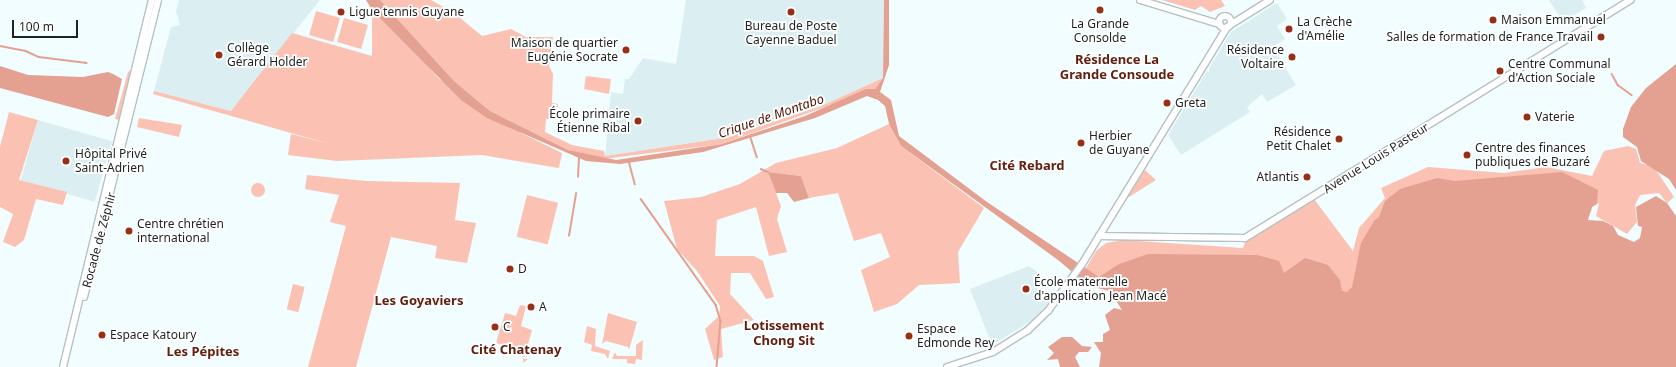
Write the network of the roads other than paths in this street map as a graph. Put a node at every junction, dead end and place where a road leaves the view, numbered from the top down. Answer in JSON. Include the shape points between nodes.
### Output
{"nodes":[{"id":1,"x":152,"y":0,"type":"edge"},
{"id":2,"x":158,"y":0,"type":"edge"},
{"id":3,"x":1140,"y":0,"type":"edge"},
{"id":4,"x":1270,"y":0,"type":"edge"},
{"id":5,"x":1631,"y":0,"type":"edge"},
{"id":6,"x":1221,"y":17,"type":"junction"},
{"id":7,"x":1210,"y":19,"type":"junction"},
{"id":8,"x":1225,"y":24,"type":"junction"},
{"id":9,"x":1099,"y":236,"type":"junction"},
{"id":10,"x":76,"y":317,"type":"junction"},
{"id":11,"x":63,"y":367,"type":"edge"},
{"id":12,"x":947,"y":367,"type":"edge"}],
"edges":[{"from":1,"to":10,"type":"main road","name":"Rocade de Zéphir"},
{"from":2,"to":10,"type":"main road","name":"Rocade de Zéphir","via":[[96,256]]},
{"from":3,"to":7,"type":"main road"},
{"from":4,"to":8,"type":"main road"},
{"from":5,"to":9,"type":"main road","name":"Avenue Louis Pasteur","via":[[1245,238]]},
{"from":6,"to":7,"type":"main road"},
{"from":6,"to":8,"type":"main road"},
{"from":6,"to":8,"type":"main road"},
{"from":7,"to":8,"type":"main road"},
{"from":8,"to":9,"type":"main road","via":[[1221,38]]},
{"from":9,"to":12,"type":"main road","via":[[1073,278],[1040,320],[993,352]]},
{"from":10,"to":11,"type":"main road","name":"Rocade de Zéphir"}]}
